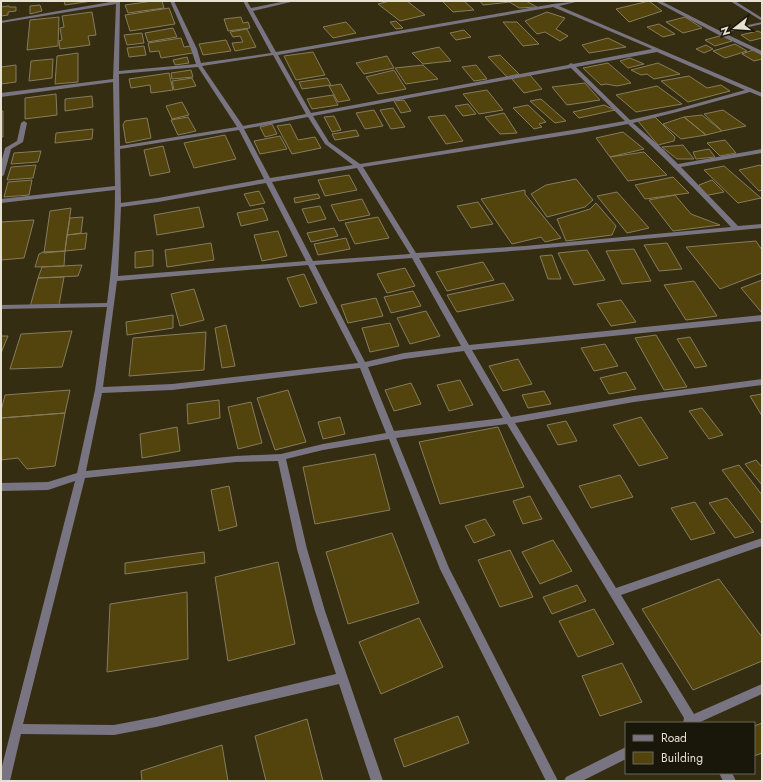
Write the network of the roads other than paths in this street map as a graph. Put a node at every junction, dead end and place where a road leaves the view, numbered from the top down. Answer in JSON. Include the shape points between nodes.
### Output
{"nodes":[{"id":1,"x":172,"y":1,"type":"edge"},
{"id":2,"x":245,"y":1,"type":"edge"},
{"id":3,"x":293,"y":1,"type":"edge"},
{"id":4,"x":544,"y":1,"type":"edge"},
{"id":5,"x":578,"y":1,"type":"edge"},
{"id":6,"x":657,"y":1,"type":"edge"},
{"id":7,"x":732,"y":1,"type":"edge"},
{"id":8,"x":118,"y":2,"type":"edge"},
{"id":9,"x":553,"y":5,"type":"junction"},
{"id":10,"x":250,"y":10,"type":"junction"},
{"id":11,"x":762,"y":21,"type":"edge"},
{"id":12,"x":1,"y":22,"type":"edge"},
{"id":13,"x":718,"y":33,"type":"junction"},
{"id":14,"x":657,"y":50,"type":"junction"},
{"id":15,"x":275,"y":53,"type":"junction"},
{"id":16,"x":762,"y":53,"type":"edge"},
{"id":17,"x":199,"y":65,"type":"junction"},
{"id":18,"x":571,"y":65,"type":"junction"},
{"id":19,"x":116,"y":77,"type":"junction"},
{"id":20,"x":751,"y":90,"type":"junction"},
{"id":21,"x":761,"y":93,"type":"edge"},
{"id":22,"x":1,"y":95,"type":"edge"},
{"id":23,"x":309,"y":114,"type":"junction"},
{"id":24,"x":24,"y":122,"type":"dead end"},
{"id":25,"x":629,"y":122,"type":"junction"},
{"id":26,"x":241,"y":128,"type":"junction"},
{"id":27,"x":118,"y":148,"type":"junction"},
{"id":28,"x":762,"y":150,"type":"edge"},
{"id":29,"x":359,"y":166,"type":"junction"},
{"id":30,"x":675,"y":166,"type":"junction"},
{"id":31,"x":1,"y":175,"type":"edge"},
{"id":32,"x":269,"y":182,"type":"junction"},
{"id":33,"x":117,"y":188,"type":"junction"},
{"id":34,"x":1,"y":201,"type":"edge"},
{"id":35,"x":118,"y":205,"type":"junction"},
{"id":36,"x":761,"y":227,"type":"edge"},
{"id":37,"x":736,"y":228,"type":"junction"},
{"id":38,"x":414,"y":255,"type":"junction"},
{"id":39,"x":311,"y":264,"type":"junction"},
{"id":40,"x":114,"y":279,"type":"junction"},
{"id":41,"x":111,"y":305,"type":"junction"},
{"id":42,"x":1,"y":307,"type":"edge"},
{"id":43,"x":762,"y":318,"type":"edge"},
{"id":44,"x":466,"y":348,"type":"junction"},
{"id":45,"x":363,"y":365,"type":"junction"},
{"id":46,"x":762,"y":382,"type":"edge"},
{"id":47,"x":99,"y":390,"type":"junction"},
{"id":48,"x":509,"y":421,"type":"junction"},
{"id":49,"x":392,"y":435,"type":"junction"},
{"id":50,"x":281,"y":457,"type":"junction"},
{"id":51,"x":81,"y":475,"type":"junction"},
{"id":52,"x":1,"y":488,"type":"edge"},
{"id":53,"x":762,"y":542,"type":"edge"},
{"id":54,"x":615,"y":593,"type":"junction"},
{"id":55,"x":342,"y":678,"type":"junction"},
{"id":56,"x":762,"y":689,"type":"edge"},
{"id":57,"x":691,"y":722,"type":"edge"},
{"id":58,"x":17,"y":729,"type":"junction"},
{"id":59,"x":625,"y":754,"type":"edge"},
{"id":60,"x":4,"y":781,"type":"edge"},
{"id":61,"x":377,"y":781,"type":"edge"},
{"id":62,"x":552,"y":781,"type":"edge"},
{"id":63,"x":570,"y":781,"type":"edge"}],
"edges":[{"from":1,"to":17,"type":"street"},
{"from":2,"to":10,"type":"street"},
{"from":3,"to":10,"type":"street"},
{"from":4,"to":9,"type":"street"},
{"from":5,"to":9,"type":"street"},
{"from":6,"to":13,"type":"street"},
{"from":7,"to":11,"type":"street"},
{"from":8,"to":12,"type":"street"},
{"from":8,"to":19,"type":"street"},
{"from":9,"to":14,"type":"street"},
{"from":9,"to":15,"type":"street"},
{"from":10,"to":15,"type":"street"},
{"from":11,"to":13,"type":"street"},
{"from":13,"to":16,"type":"street"},
{"from":14,"to":18,"type":"street"},
{"from":14,"to":20,"type":"street"},
{"from":15,"to":17,"type":"street"},
{"from":15,"to":23,"type":"street"},
{"from":17,"to":19,"type":"street"},
{"from":17,"to":26,"type":"street"},
{"from":18,"to":23,"type":"street"},
{"from":18,"to":25,"type":"street"},
{"from":19,"to":22,"type":"street"},
{"from":19,"to":27,"type":"street"},
{"from":20,"to":21,"type":"street"},
{"from":20,"to":25,"type":"street"},
{"from":23,"to":26,"type":"street"},
{"from":23,"to":29,"type":"street","via":[[327,143]]},
{"from":24,"to":31,"type":"street","via":[[20,142],[8,148]]},
{"from":25,"to":29,"type":"street"},
{"from":25,"to":30,"type":"street"},
{"from":26,"to":27,"type":"street"},
{"from":26,"to":32,"type":"street"},
{"from":27,"to":33,"type":"street"},
{"from":28,"to":30,"type":"street"},
{"from":29,"to":32,"type":"street"},
{"from":29,"to":38,"type":"street"},
{"from":30,"to":37,"type":"street"},
{"from":32,"to":35,"type":"street"},
{"from":32,"to":39,"type":"street"},
{"from":33,"to":34,"type":"street"},
{"from":33,"to":35,"type":"street"},
{"from":35,"to":40,"type":"street"},
{"from":36,"to":37,"type":"street"},
{"from":37,"to":38,"type":"street","via":[[525,248]]},
{"from":38,"to":39,"type":"street"},
{"from":38,"to":44,"type":"street"},
{"from":39,"to":40,"type":"street"},
{"from":39,"to":45,"type":"street"},
{"from":40,"to":41,"type":"street"},
{"from":41,"to":42,"type":"street"},
{"from":41,"to":47,"type":"street"},
{"from":43,"to":44,"type":"street"},
{"from":44,"to":45,"type":"street","via":[[404,356]]},
{"from":44,"to":48,"type":"street"},
{"from":45,"to":47,"type":"street","via":[[172,387]]},
{"from":45,"to":49,"type":"street"},
{"from":46,"to":48,"type":"street","via":[[634,399]]},
{"from":47,"to":51,"type":"street"},
{"from":48,"to":49,"type":"street"},
{"from":48,"to":54,"type":"street"},
{"from":49,"to":50,"type":"street"},
{"from":49,"to":62,"type":"street","via":[[445,569]]},
{"from":50,"to":51,"type":"street","via":[[236,459]]},
{"from":50,"to":55,"type":"street","via":[[302,549]]},
{"from":51,"to":52,"type":"street","via":[[48,486]]},
{"from":51,"to":58,"type":"street"},
{"from":53,"to":54,"type":"street"},
{"from":54,"to":57,"type":"street"},
{"from":55,"to":58,"type":"street","via":[[114,730]]},
{"from":55,"to":61,"type":"street"},
{"from":56,"to":57,"type":"street"},
{"from":58,"to":60,"type":"street"},
{"from":59,"to":63,"type":"street"}]}
